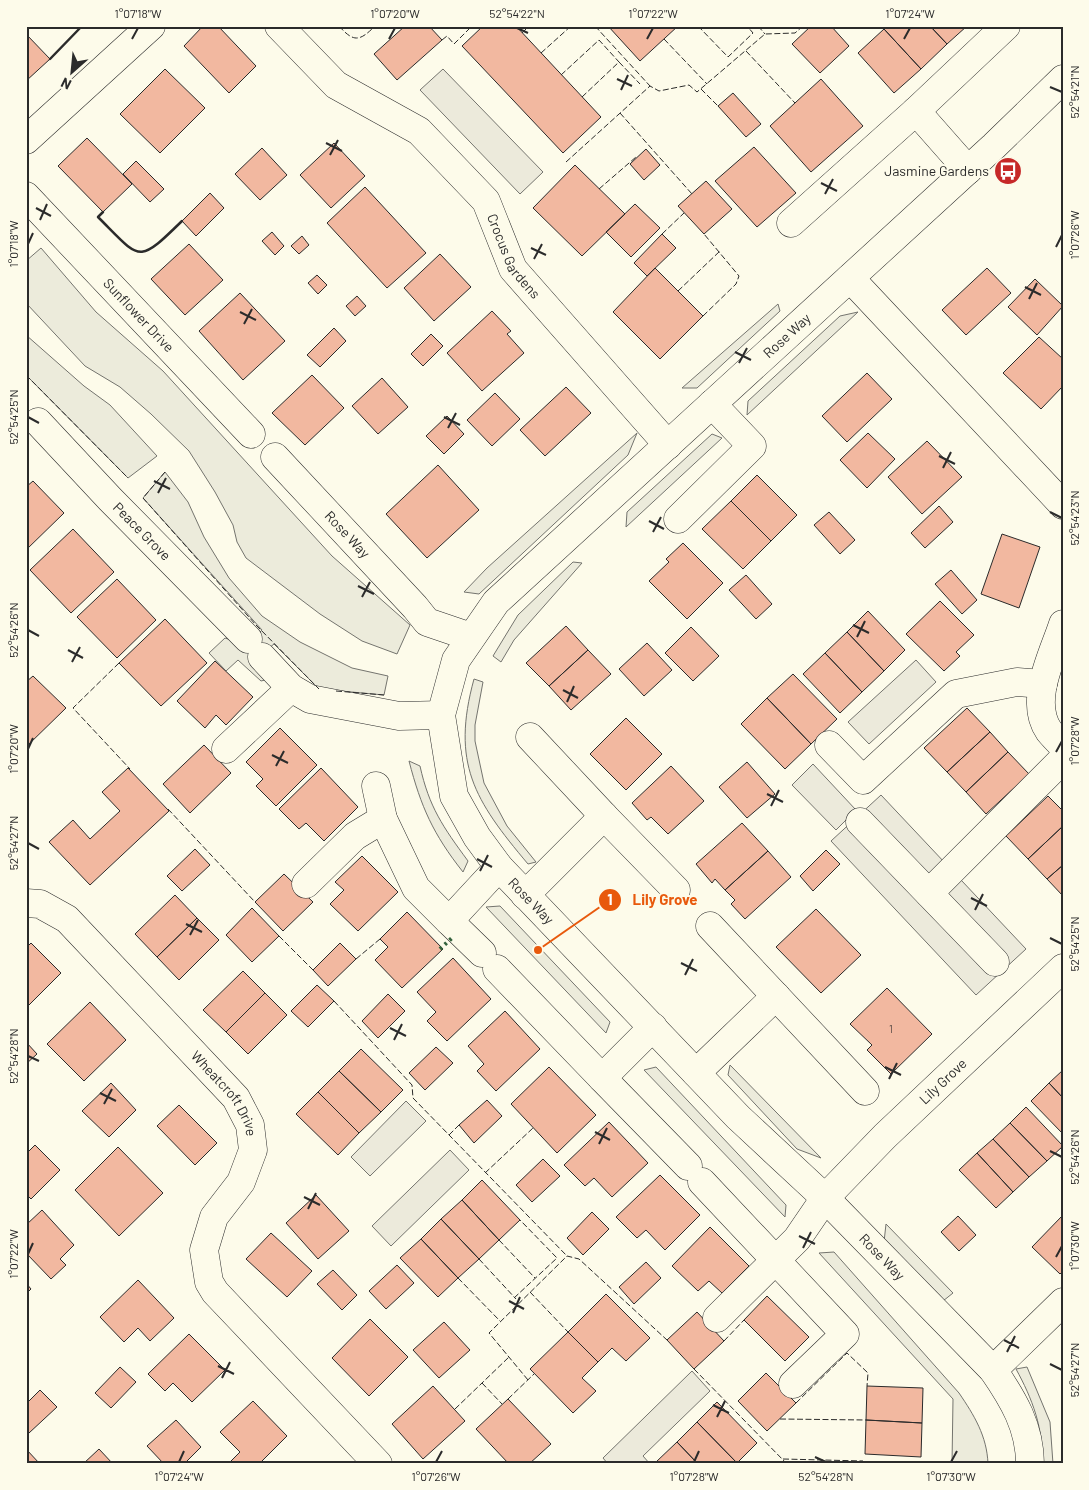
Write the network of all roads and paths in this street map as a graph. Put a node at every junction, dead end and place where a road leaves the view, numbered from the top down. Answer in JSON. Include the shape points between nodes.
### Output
{"nodes":[{"id":1,"x":151,"y":26,"type":"edge"},
{"id":2,"x":279,"y":26,"type":"edge"},
{"id":3,"x":1006,"y":26,"type":"edge"},
{"id":4,"x":1063,"y":79,"type":"edge"},
{"id":5,"x":916,"y":112,"type":"junction"},
{"id":6,"x":26,"y":140,"type":"edge"},
{"id":7,"x":968,"y":170,"type":"junction"},
{"id":8,"x":26,"y":196,"type":"edge"},
{"id":9,"x":791,"y":223,"type":"dead end"},
{"id":10,"x":850,"y":278,"type":"junction"},
{"id":11,"x":712,"y":404,"type":"junction"},
{"id":12,"x":30,"y":421,"type":"edge"},
{"id":13,"x":251,"y":434,"type":"dead end"},
{"id":14,"x":668,"y":445,"type":"junction"},
{"id":15,"x":275,"y":457,"type":"dead end"},
{"id":16,"x":1063,"y":505,"type":"edge"},
{"id":17,"x":678,"y":519,"type":"dead end"},
{"id":18,"x":1063,"y":624,"type":"edge"},
{"id":19,"x":472,"y":637,"type":"junction"},
{"id":20,"x":1043,"y":684,"type":"junction"},
{"id":21,"x":291,"y":688,"type":"junction"},
{"id":22,"x":441,"y":715,"type":"junction"},
{"id":23,"x":530,"y":737,"type":"dead end"},
{"id":24,"x":829,"y":745,"type":"dead end"},
{"id":25,"x":1063,"y":746,"type":"edge"},
{"id":26,"x":226,"y":749,"type":"dead end"},
{"id":27,"x":1063,"y":760,"type":"edge"},
{"id":28,"x":376,"y":786,"type":"dead end"},
{"id":29,"x":604,"y":816,"type":"junction"},
{"id":30,"x":383,"y":819,"type":"junction"},
{"id":31,"x":860,"y":822,"type":"dead end"},
{"id":32,"x":499,"y":867,"type":"junction"},
{"id":33,"x":306,"y":884,"type":"dead end"},
{"id":34,"x":676,"y":890,"type":"dead end"},
{"id":35,"x":929,"y":893,"type":"junction"},
{"id":36,"x":525,"y":895,"type":"junction"},
{"id":37,"x":26,"y":903,"type":"edge"},
{"id":38,"x":449,"y":920,"type":"junction"},
{"id":39,"x":710,"y":926,"type":"dead end"},
{"id":40,"x":995,"y":962,"type":"dead end"},
{"id":41,"x":1063,"y":968,"type":"edge"},
{"id":42,"x":776,"y":996,"type":"junction"},
{"id":43,"x":653,"y":1027,"type":"junction"},
{"id":44,"x":696,"y":1073,"type":"junction"},
{"id":45,"x":602,"y":1078,"type":"junction"},
{"id":46,"x":865,"y":1091,"type":"dead end"},
{"id":47,"x":825,"y":1198,"type":"junction"},
{"id":48,"x":776,"y":1260,"type":"junction"},
{"id":49,"x":1063,"y":1302,"type":"edge"},
{"id":50,"x":717,"y":1318,"type":"dead end"},
{"id":51,"x":993,"y":1370,"type":"junction"},
{"id":52,"x":792,"y":1384,"type":"dead end"},
{"id":53,"x":378,"y":1464,"type":"edge"},
{"id":54,"x":1030,"y":1464,"type":"edge"}],
"edges":[{"from":1,"to":6,"type":"street"},
{"from":2,"to":14,"type":"street","name":"Crocus Gardens","via":[[336,85],[420,131],[486,201],[513,269]]},
{"from":3,"to":5,"type":"street"},
{"from":4,"to":7,"type":"street","name":"Rose Way"},
{"from":5,"to":7,"type":"street"},
{"from":5,"to":9,"type":"street"},
{"from":7,"to":10,"type":"street","name":"Rose Way"},
{"from":8,"to":13,"type":"street","name":"Sunflower Drive"},
{"from":10,"to":11,"type":"street","name":"Rose Way"},
{"from":10,"to":16,"type":"street"},
{"from":11,"to":14,"type":"street","name":"Rose Way"},
{"from":11,"to":17,"type":"street","via":[[752,446]]},
{"from":12,"to":21,"type":"street","name":"Peace Grove","via":[[110,499]]},
{"from":14,"to":19,"type":"street","name":"Rose Way","via":[[496,602]]},
{"from":15,"to":19,"type":"street","name":"Rose Way","via":[[427,622]]},
{"from":18,"to":20,"type":"street"},
{"from":19,"to":22,"type":"street","name":"Rose Way","via":[[456,660]]},
{"from":20,"to":24,"type":"street","via":[[1017,682],[956,694],[863,780]]},
{"from":20,"to":25,"type":"street","via":[[1041,706],[1048,730]]},
{"from":21,"to":22,"type":"street","name":"Peace Grove","via":[[310,699],[390,715]]},
{"from":21,"to":26,"type":"street"},
{"from":22,"to":32,"type":"street","name":"Rose Way","via":[[454,796],[477,838]]},
{"from":23,"to":29,"type":"street"},
{"from":27,"to":35,"type":"street"},
{"from":28,"to":30,"type":"street"},
{"from":29,"to":34,"type":"street"},
{"from":29,"to":36,"type":"street"},
{"from":30,"to":33,"type":"street","via":[[355,836]]},
{"from":30,"to":38,"type":"street","via":[[416,888]]},
{"from":31,"to":35,"type":"street"},
{"from":32,"to":36,"type":"street","name":"Rose Way"},
{"from":32,"to":38,"type":"street"},
{"from":35,"to":40,"type":"street"},
{"from":36,"to":43,"type":"street","name":"Rose Way"},
{"from":37,"to":53,"type":"street","name":"Wheatcroft Drive","via":[[40,904],[67,919],[236,1098],[250,1125],[253,1150],[241,1182],[214,1217],[204,1250],[209,1282]]},
{"from":38,"to":45,"type":"street"},
{"from":39,"to":42,"type":"street"},
{"from":41,"to":47,"type":"street","name":"Lily Grove","via":[[885,1136]]},
{"from":42,"to":44,"type":"street"},
{"from":42,"to":46,"type":"street"},
{"from":43,"to":44,"type":"street","name":"Rose Way"},
{"from":43,"to":45,"type":"street"},
{"from":44,"to":47,"type":"street","name":"Rose Way"},
{"from":45,"to":48,"type":"street"},
{"from":47,"to":48,"type":"street","name":"Lily Grove","via":[[796,1239]]},
{"from":47,"to":51,"type":"street","name":"Rose Way"},
{"from":48,"to":50,"type":"street","name":"Lily Grove"},
{"from":48,"to":52,"type":"street","via":[[845,1334]]},
{"from":49,"to":51,"type":"street"},
{"from":51,"to":54,"type":"street","name":"Rose Way","via":[[1013,1399],[1024,1425]]}]}
